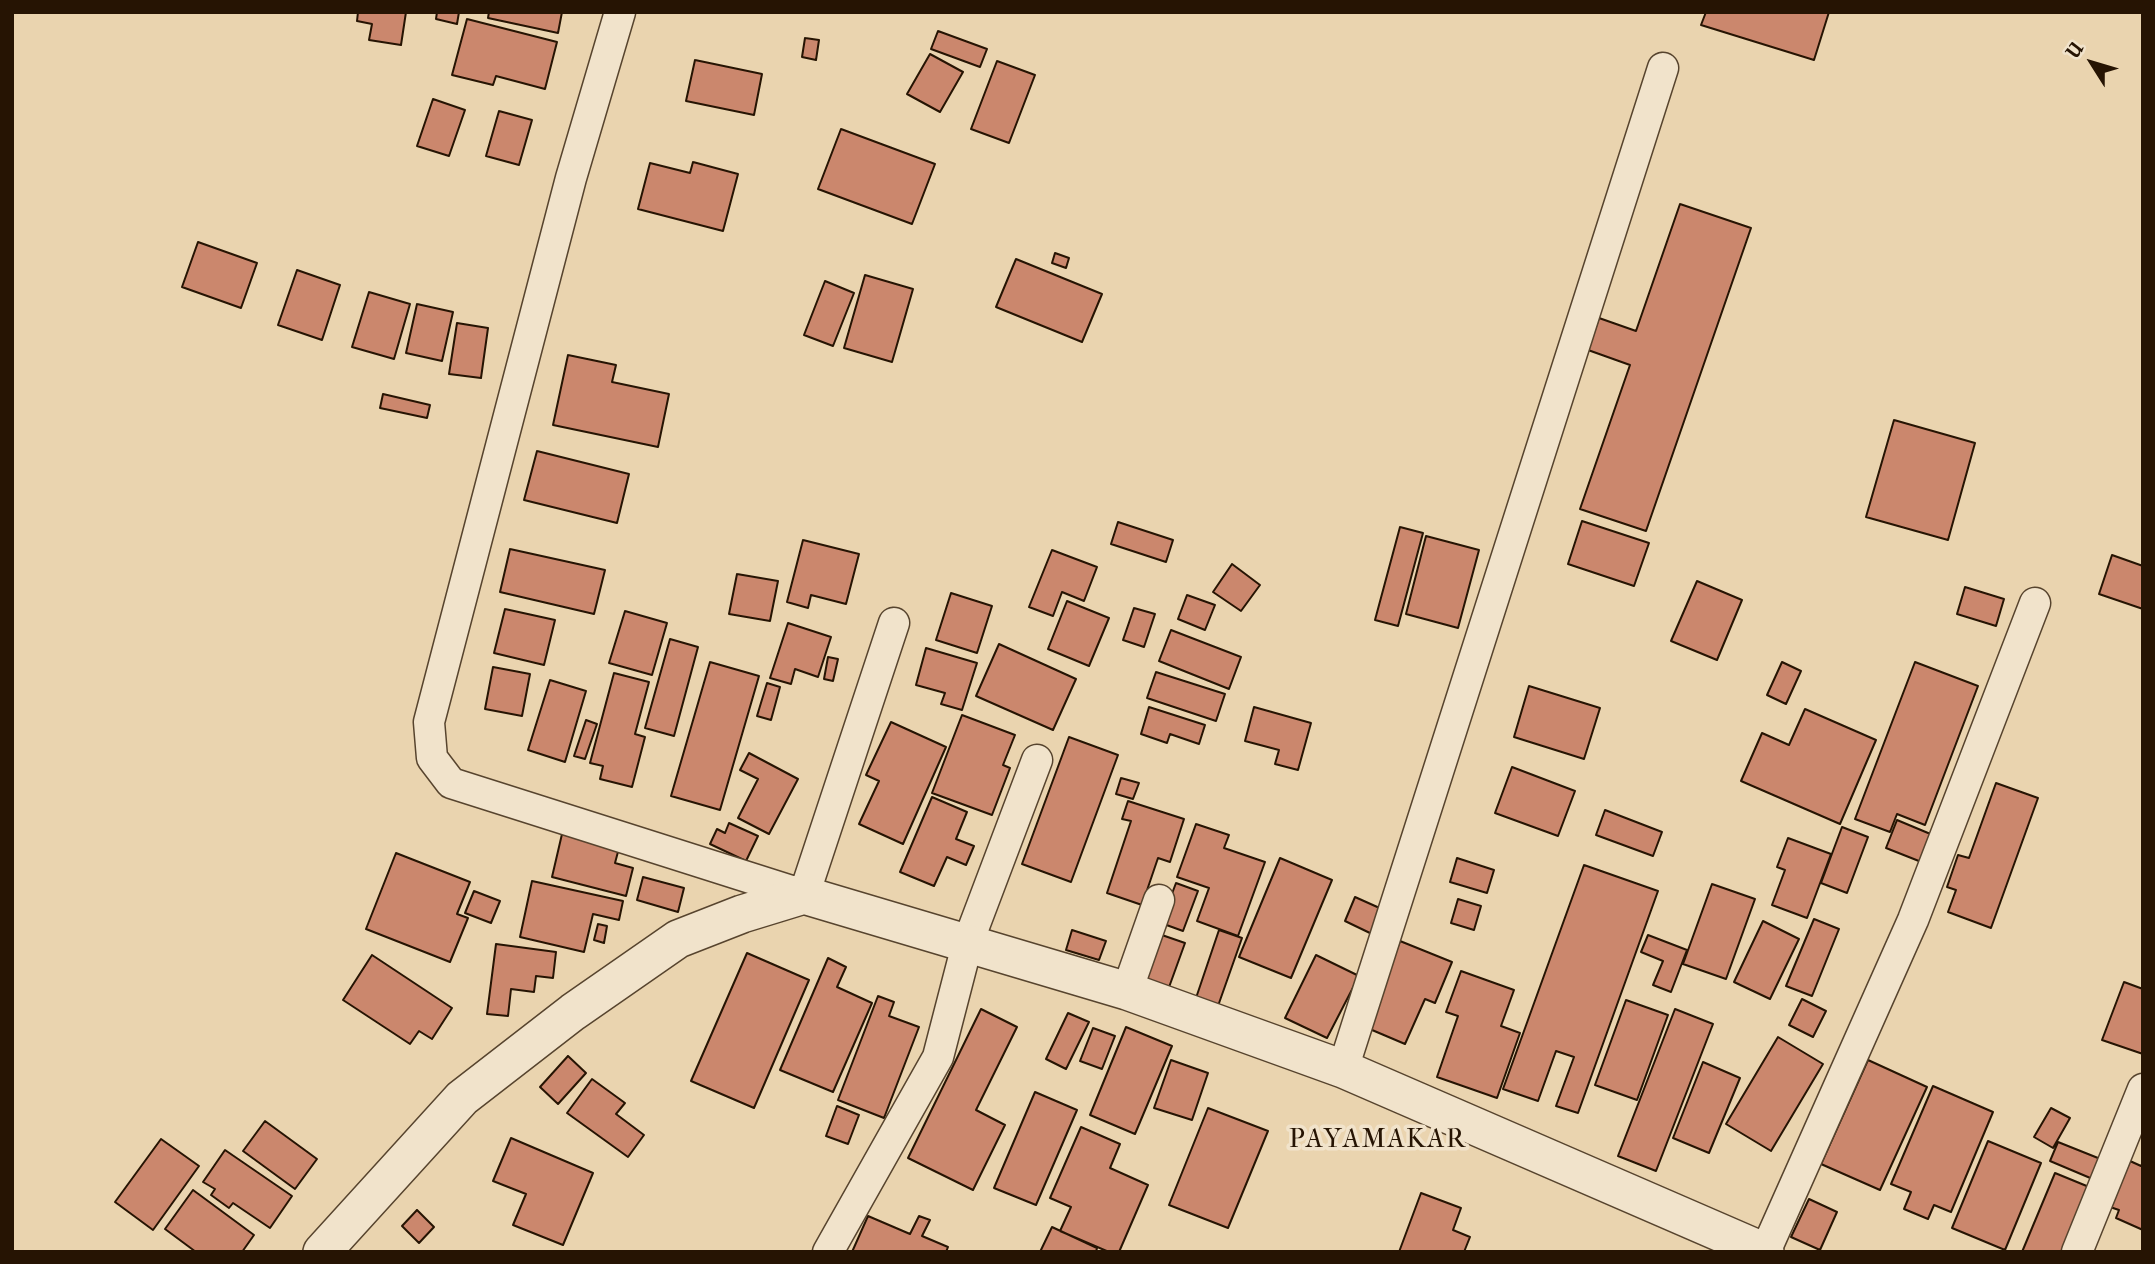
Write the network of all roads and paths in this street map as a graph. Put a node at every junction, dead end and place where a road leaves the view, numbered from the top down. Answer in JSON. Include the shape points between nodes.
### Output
{"nodes":[{"id":1,"x":620,"y":12,"type":"edge"},
{"id":2,"x":1664,"y":68,"type":"dead end"},
{"id":3,"x":2035,"y":603,"type":"dead end"},
{"id":4,"x":894,"y":623,"type":"dead end"},
{"id":5,"x":1037,"y":760,"type":"dead end"},
{"id":6,"x":804,"y":895,"type":"junction"},
{"id":7,"x":1158,"y":901,"type":"dead end"},
{"id":8,"x":967,"y":945,"type":"junction"},
{"id":9,"x":1127,"y":991,"type":"junction"},
{"id":10,"x":1343,"y":1069,"type":"junction"},
{"id":11,"x":2143,"y":1089,"type":"edge"},
{"id":12,"x":1751,"y":1249,"type":"edge"},
{"id":13,"x":322,"y":1252,"type":"edge"},
{"id":14,"x":828,"y":1252,"type":"edge"},
{"id":15,"x":2077,"y":1252,"type":"edge"}],
"edges":[{"from":1,"to":6,"type":"street","via":[[429,722],[432,758],[451,783]]},
{"from":2,"to":10,"type":"street"},
{"from":3,"to":12,"type":"street","via":[[1913,920]]},
{"from":4,"to":6,"type":"street"},
{"from":5,"to":8,"type":"street"},
{"from":6,"to":8,"type":"street"},
{"from":6,"to":13,"type":"street","via":[[678,939],[573,1012],[462,1098]]},
{"from":7,"to":9,"type":"street"},
{"from":8,"to":9,"type":"street"},
{"from":8,"to":14,"type":"street","via":[[938,1057]]},
{"from":9,"to":10,"type":"street"},
{"from":10,"to":12,"type":"street"},
{"from":11,"to":15,"type":"street"}]}
